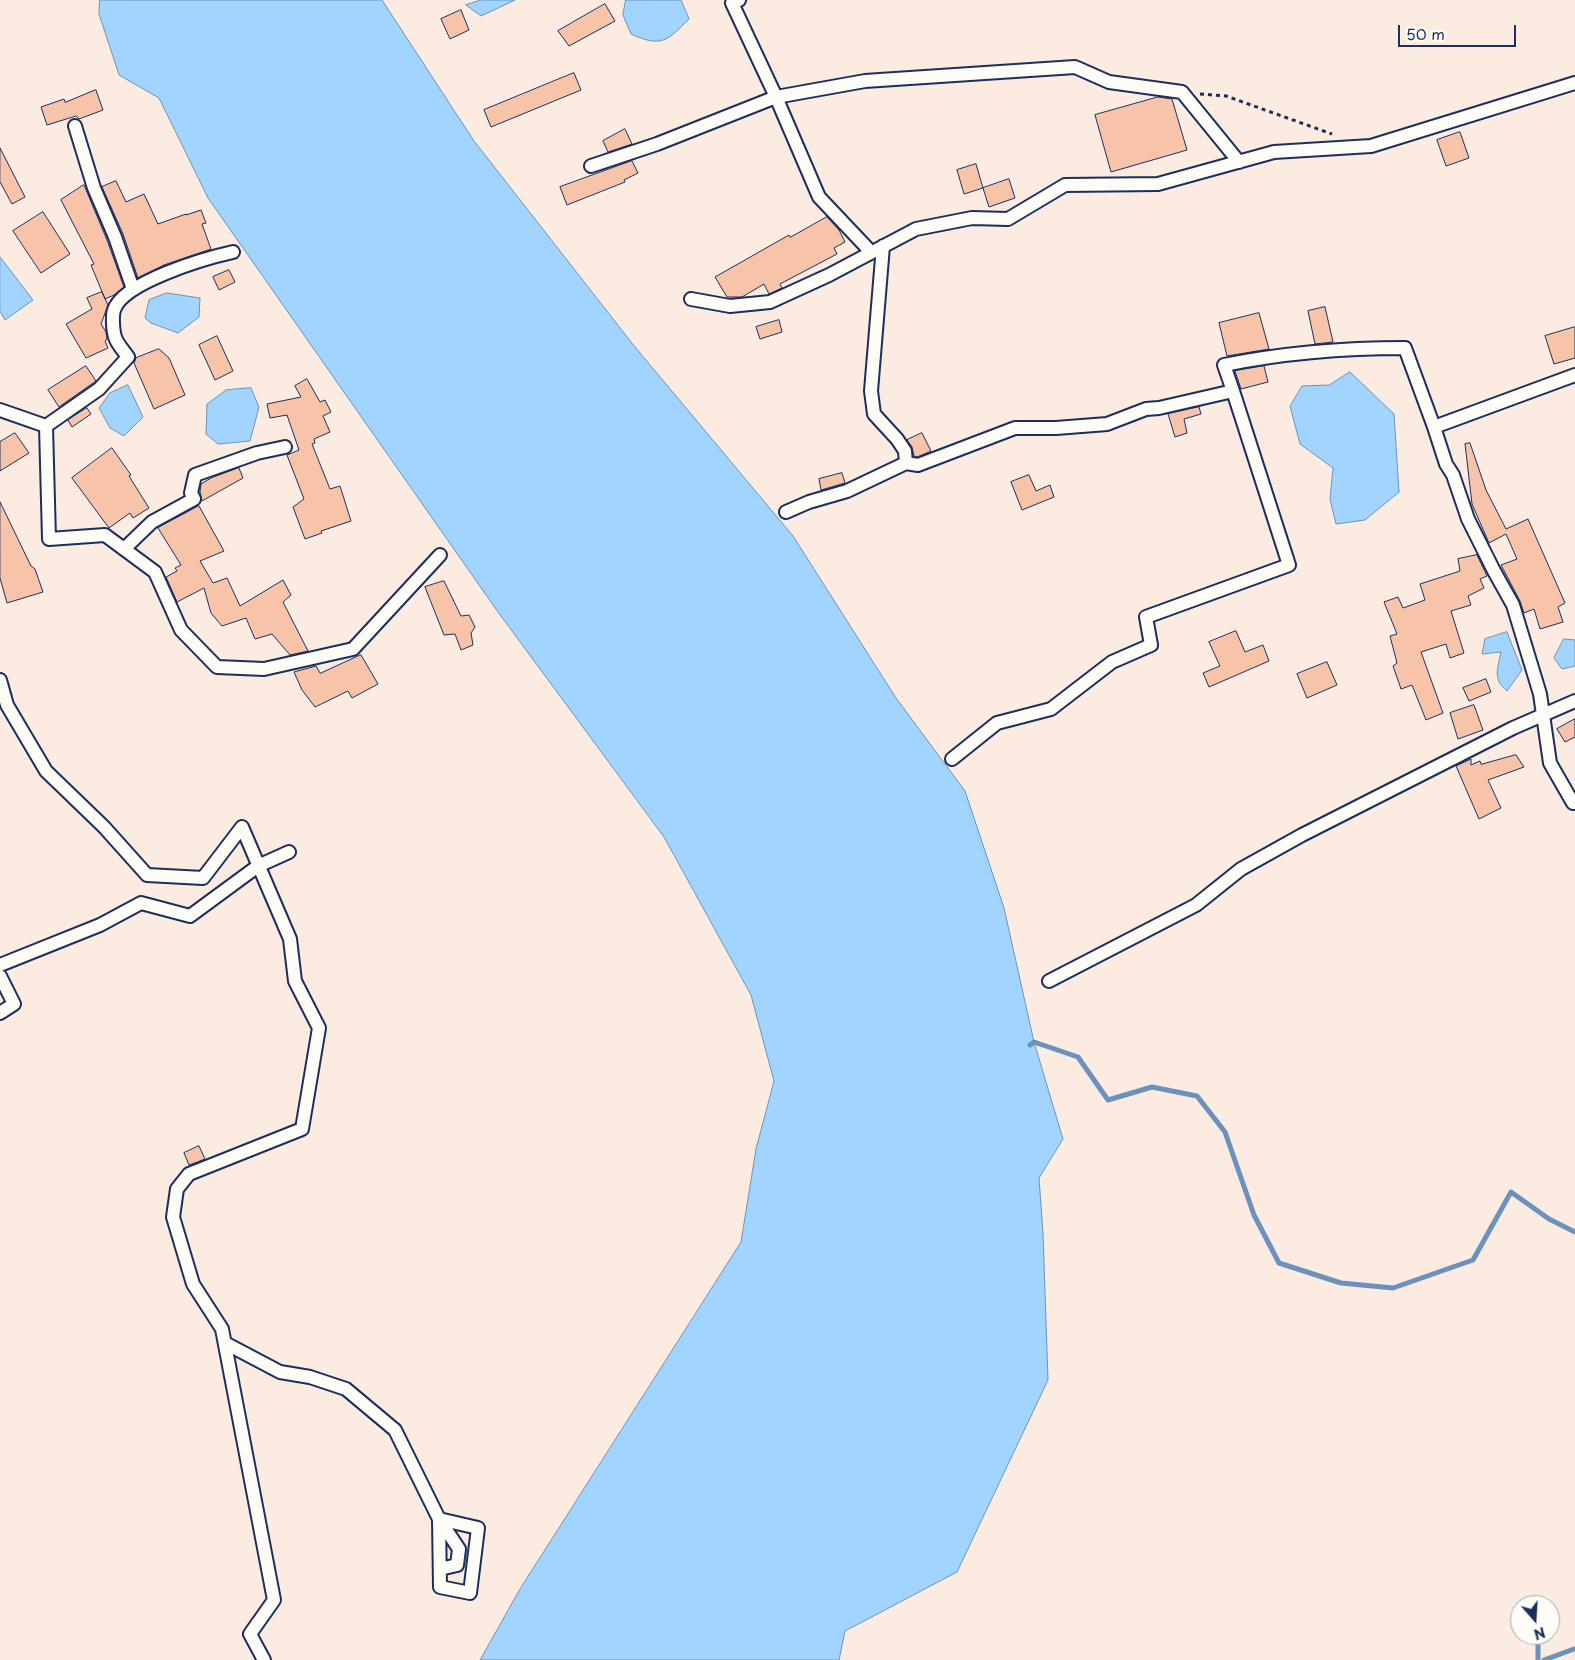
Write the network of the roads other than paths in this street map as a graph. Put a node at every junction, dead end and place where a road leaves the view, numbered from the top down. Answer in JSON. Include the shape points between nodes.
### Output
{"nodes":[{"id":1,"x":739,"y":0,"type":"edge"},
{"id":2,"x":1575,"y":83,"type":"edge"},
{"id":3,"x":776,"y":97,"type":"junction"},
{"id":4,"x":75,"y":126,"type":"dead end"},
{"id":5,"x":1239,"y":162,"type":"junction"},
{"id":6,"x":591,"y":166,"type":"dead end"},
{"id":7,"x":883,"y":246,"type":"junction"},
{"id":8,"x":233,"y":252,"type":"dead end"},
{"id":9,"x":871,"y":252,"type":"junction"},
{"id":10,"x":133,"y":289,"type":"junction"},
{"id":11,"x":691,"y":299,"type":"dead end"},
{"id":12,"x":1575,"y":375,"type":"edge"},
{"id":13,"x":1233,"y":391,"type":"junction"},
{"id":14,"x":0,"y":410,"type":"edge"},
{"id":15,"x":46,"y":426,"type":"junction"},
{"id":16,"x":1434,"y":426,"type":"junction"},
{"id":17,"x":285,"y":447,"type":"dead end"},
{"id":18,"x":906,"y":463,"type":"junction"},
{"id":19,"x":786,"y":512,"type":"dead end"},
{"id":20,"x":124,"y":549,"type":"junction"},
{"id":21,"x":440,"y":555,"type":"dead end"},
{"id":22,"x":0,"y":680,"type":"edge"},
{"id":23,"x":1575,"y":701,"type":"edge"},
{"id":24,"x":1543,"y":714,"type":"junction"},
{"id":25,"x":952,"y":759,"type":"dead end"},
{"id":26,"x":1573,"y":803,"type":"dead end"},
{"id":27,"x":289,"y":852,"type":"dead end"},
{"id":28,"x":258,"y":866,"type":"junction"},
{"id":29,"x":0,"y":965,"type":"edge"},
{"id":30,"x":0,"y":976,"type":"edge"},
{"id":31,"x":1049,"y":981,"type":"dead end"},
{"id":32,"x":0,"y":1013,"type":"edge"},
{"id":33,"x":225,"y":1343,"type":"junction"},
{"id":34,"x":439,"y":1519,"type":"junction"},
{"id":35,"x":440,"y":1569,"type":"junction"},
{"id":36,"x":264,"y":1660,"type":"edge"}],
"edges":[{"from":1,"to":3,"type":"street","via":[[732,4]]},
{"from":2,"to":5,"type":"street","via":[[1371,146],[1274,152]]},
{"from":3,"to":5,"type":"street","via":[[865,81],[1075,68],[1110,82],[1182,92]]},
{"from":3,"to":6,"type":"street"},
{"from":3,"to":9,"type":"street","via":[[819,196]]},
{"from":4,"to":10,"type":"street","via":[[94,188]]},
{"from":5,"to":7,"type":"street","via":[[1158,184],[1065,186],[1008,219],[972,218],[916,229]]},
{"from":7,"to":9,"type":"street"},
{"from":7,"to":18,"type":"street","via":[[870,391],[874,414],[906,451]]},
{"from":8,"to":10,"type":"street","via":[[183,267]]},
{"from":9,"to":11,"type":"street","via":[[770,302],[730,306]]},
{"from":10,"to":15,"type":"street","via":[[114,310],[115,338],[128,357],[98,389]]},
{"from":12,"to":16,"type":"street"},
{"from":13,"to":16,"type":"street","via":[[1224,365],[1308,352],[1404,348]]},
{"from":13,"to":18,"type":"street","via":[[1146,409],[1107,424],[1015,428],[918,465]]},
{"from":13,"to":25,"type":"street","via":[[1289,565],[1146,617],[1151,646],[1112,662],[1051,709],[997,723]]},
{"from":14,"to":15,"type":"street"},
{"from":15,"to":20,"type":"street","via":[[49,540],[105,535]]},
{"from":16,"to":24,"type":"street","via":[[1468,519],[1513,605]]},
{"from":17,"to":20,"type":"street","via":[[257,453],[195,475],[191,493],[194,499],[152,522]]},
{"from":18,"to":19,"type":"street","via":[[847,491]]},
{"from":20,"to":21,"type":"street","via":[[155,572],[181,630],[217,666],[264,669],[353,649]]},
{"from":22,"to":28,"type":"street","via":[[7,705],[46,771],[104,827],[147,875],[202,878],[242,827]]},
{"from":23,"to":24,"type":"street"},
{"from":24,"to":26,"type":"street","via":[[1550,763]]},
{"from":24,"to":31,"type":"street","via":[[1302,835],[1241,869],[1196,905]]},
{"from":27,"to":28,"type":"street"},
{"from":28,"to":29,"type":"street","via":[[190,916],[141,903],[100,926]]},
{"from":28,"to":33,"type":"street","via":[[290,939],[295,981],[319,1028],[302,1129],[189,1174],[178,1189],[173,1217],[193,1284],[222,1329]]},
{"from":30,"to":32,"type":"street","via":[[14,1004]]},
{"from":33,"to":34,"type":"street","via":[[280,1372],[310,1377],[346,1389],[395,1430]]},
{"from":33,"to":36,"type":"street","via":[[274,1600],[250,1634]]},
{"from":34,"to":35,"type":"street"},
{"from":34,"to":35,"type":"street","via":[[459,1549],[457,1565]]},
{"from":34,"to":35,"type":"street","via":[[478,1528],[470,1593],[440,1587]]}]}
